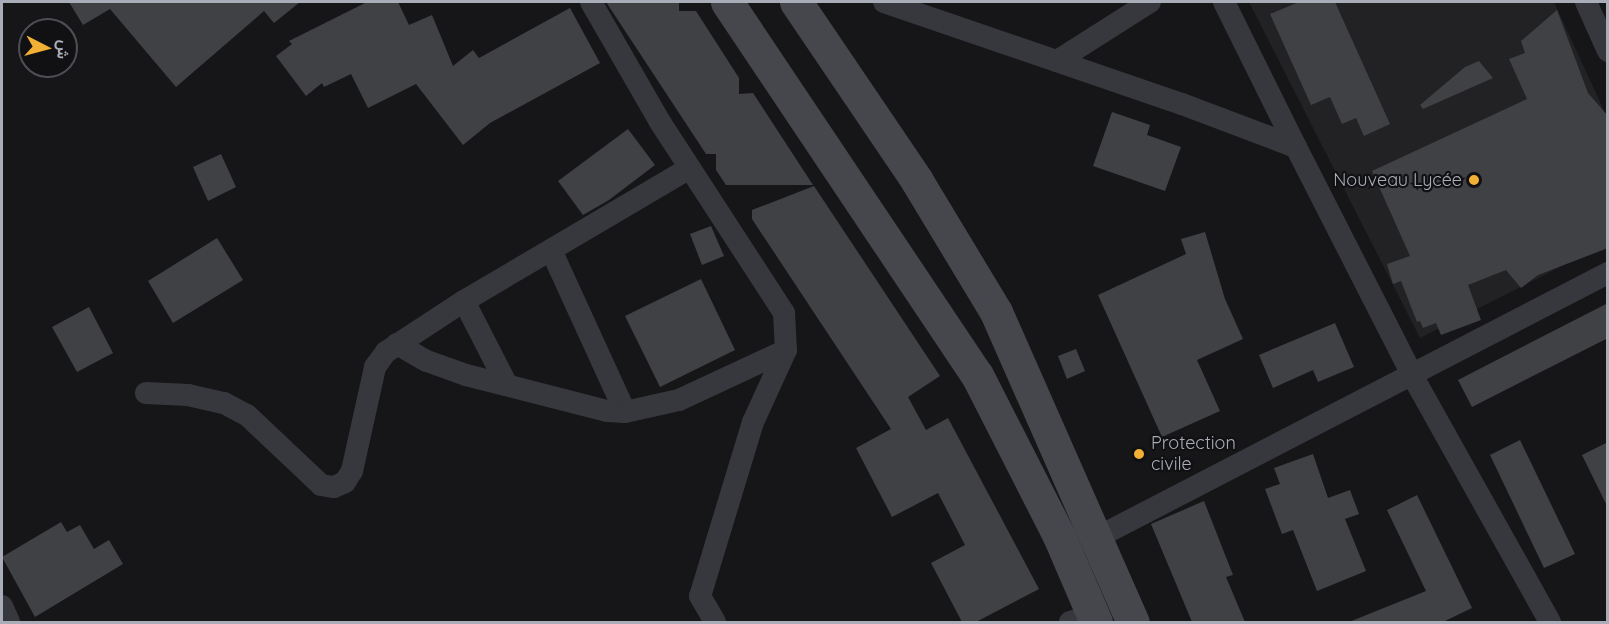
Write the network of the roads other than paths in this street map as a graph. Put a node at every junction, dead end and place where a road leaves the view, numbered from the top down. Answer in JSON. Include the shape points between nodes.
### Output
{"nodes":[{"id":1,"x":591,"y":2,"type":"edge"},
{"id":2,"x":727,"y":2,"type":"edge"},
{"id":3,"x":796,"y":2,"type":"edge"},
{"id":4,"x":884,"y":2,"type":"edge"},
{"id":5,"x":1150,"y":2,"type":"edge"},
{"id":6,"x":1224,"y":2,"type":"edge"},
{"id":7,"x":1586,"y":2,"type":"edge"},
{"id":8,"x":1608,"y":51,"type":"edge"},
{"id":9,"x":1057,"y":61,"type":"junction"},
{"id":10,"x":1296,"y":147,"type":"junction"},
{"id":11,"x":690,"y":168,"type":"junction"},
{"id":12,"x":551,"y":250,"type":"junction"},
{"id":13,"x":1608,"y":273,"type":"edge"},
{"id":14,"x":464,"y":301,"type":"junction"},
{"id":15,"x":397,"y":344,"type":"junction"},
{"id":16,"x":786,"y":350,"type":"junction"},
{"id":17,"x":1412,"y":375,"type":"junction"},
{"id":18,"x":507,"y":385,"type":"junction"},
{"id":19,"x":146,"y":393,"type":"dead end"},
{"id":20,"x":626,"y":412,"type":"junction"},
{"id":21,"x":1096,"y":538,"type":"junction"},
{"id":22,"x":700,"y":596,"type":"junction"},
{"id":23,"x":2,"y":606,"type":"edge"},
{"id":24,"x":1086,"y":620,"type":"edge"},
{"id":25,"x":9,"y":622,"type":"edge"},
{"id":26,"x":695,"y":622,"type":"edge"},
{"id":27,"x":715,"y":622,"type":"edge"},
{"id":28,"x":1132,"y":622,"type":"edge"},
{"id":29,"x":1550,"y":622,"type":"edge"}],
"edges":[{"from":1,"to":11,"type":"street"},
{"from":2,"to":24,"type":"main road","via":[[976,375],[1059,536]]},
{"from":3,"to":21,"type":"main road","via":[[917,181],[996,312]]},
{"from":4,"to":9,"type":"street"},
{"from":5,"to":9,"type":"street"},
{"from":6,"to":10,"type":"street"},
{"from":7,"to":8,"type":"street"},
{"from":9,"to":10,"type":"street"},
{"from":10,"to":17,"type":"street"},
{"from":11,"to":12,"type":"street"},
{"from":11,"to":16,"type":"street","via":[[784,313]]},
{"from":12,"to":14,"type":"street"},
{"from":12,"to":20,"type":"street"},
{"from":13,"to":17,"type":"street"},
{"from":14,"to":15,"type":"street"},
{"from":14,"to":18,"type":"street"},
{"from":15,"to":18,"type":"street","via":[[427,361]]},
{"from":15,"to":19,"type":"street","via":[[375,367],[352,471],[345,482],[334,487],[321,485],[247,415],[224,403],[188,395]]},
{"from":16,"to":20,"type":"street","via":[[679,400]]},
{"from":16,"to":22,"type":"street","via":[[753,422]]},
{"from":17,"to":21,"type":"street"},
{"from":17,"to":29,"type":"street"},
{"from":18,"to":20,"type":"street","via":[[607,411]]},
{"from":21,"to":28,"type":"main road"},
{"from":22,"to":26,"type":"street"},
{"from":22,"to":27,"type":"street"},
{"from":23,"to":25,"type":"street"}]}
